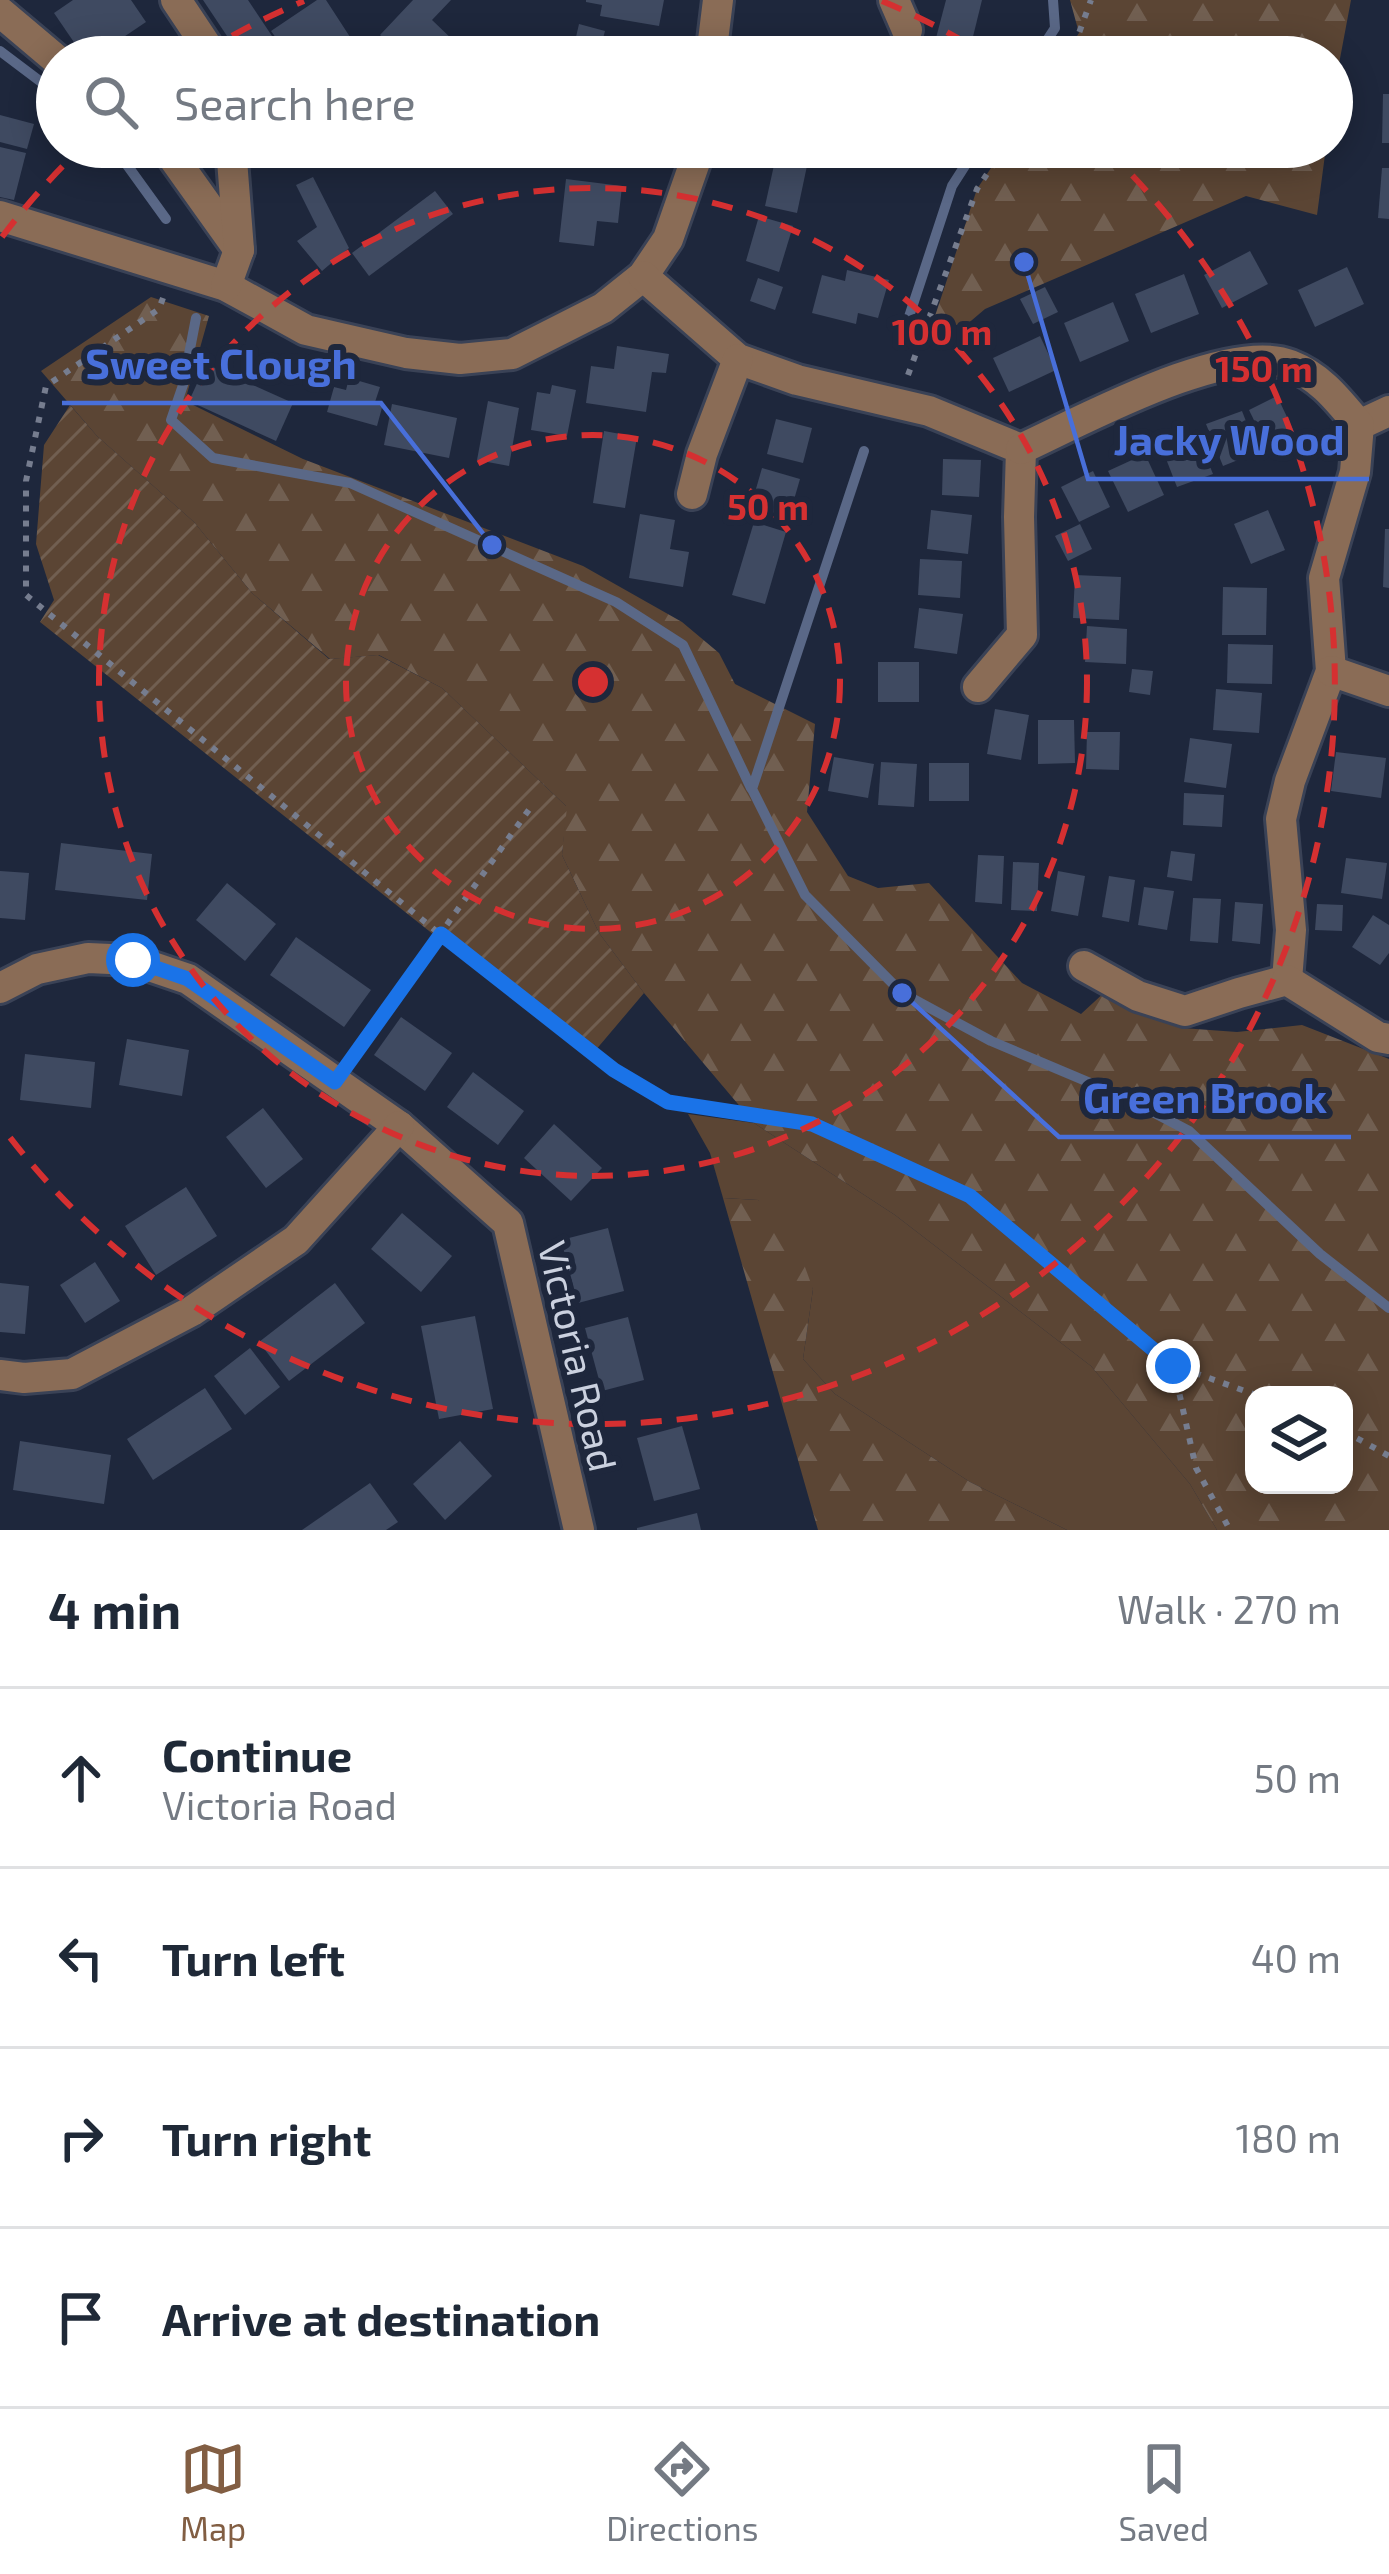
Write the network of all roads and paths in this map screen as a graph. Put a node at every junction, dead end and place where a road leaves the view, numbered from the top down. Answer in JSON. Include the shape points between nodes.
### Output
{"nodes":[{"id":1,"x":176,"y":0,"type":"edge"},
{"id":2,"x":718,"y":0,"type":"edge"},
{"id":3,"x":894,"y":0,"type":"edge"},
{"id":4,"x":1091,"y":0,"type":"edge"},
{"id":5,"x":0,"y":12,"type":"edge"},
{"id":6,"x":907,"y":29,"type":"dead end"},
{"id":7,"x":200,"y":36,"type":"edge"},
{"id":8,"x":714,"y":36,"type":"edge"},
{"id":9,"x":1077,"y":36,"type":"edge"},
{"id":10,"x":36,"y":42,"type":"edge"},
{"id":11,"x":181,"y":168,"type":"edge"},
{"id":12,"x":233,"y":168,"type":"edge"},
{"id":13,"x":693,"y":168,"type":"edge"},
{"id":14,"x":991,"y":168,"type":"edge"},
{"id":15,"x":0,"y":216,"type":"edge"},
{"id":16,"x":239,"y":250,"type":"junction"},
{"id":17,"x":173,"y":269,"type":"junction"},
{"id":18,"x":644,"y":276,"type":"junction"},
{"id":19,"x":226,"y":286,"type":"junction"},
{"id":20,"x":738,"y":359,"type":"junction"},
{"id":21,"x":898,"y":404,"type":"junction"},
{"id":22,"x":1389,"y":411,"type":"edge"},
{"id":23,"x":1359,"y":424,"type":"junction"},
{"id":24,"x":1021,"y":449,"type":"junction"},
{"id":25,"x":692,"y":494,"type":"dead end"},
{"id":26,"x":1331,"y":671,"type":"junction"},
{"id":27,"x":977,"y":687,"type":"dead end"},
{"id":28,"x":1389,"y":692,"type":"edge"},
{"id":29,"x":533,"y":804,"type":"dead end"},
{"id":30,"x":441,"y":934,"type":"junction"},
{"id":31,"x":1084,"y":966,"type":"dead end"},
{"id":32,"x":1287,"y":980,"type":"junction"},
{"id":33,"x":0,"y":988,"type":"edge"},
{"id":34,"x":1389,"y":1039,"type":"edge"},
{"id":35,"x":335,"y":1082,"type":"junction"},
{"id":36,"x":398,"y":1126,"type":"junction"},
{"id":37,"x":1173,"y":1366,"type":"junction"},
{"id":38,"x":0,"y":1375,"type":"edge"},
{"id":39,"x":1245,"y":1391,"type":"edge"},
{"id":40,"x":1353,"y":1436,"type":"edge"},
{"id":41,"x":1389,"y":1456,"type":"edge"},
{"id":42,"x":579,"y":1530,"type":"edge"},
{"id":43,"x":1230,"y":1530,"type":"edge"}],
"edges":[{"from":1,"to":7,"type":"street"},
{"from":2,"to":8,"type":"street"},
{"from":3,"to":6,"type":"street"},
{"from":4,"to":9,"type":"path"},
{"from":5,"to":10,"type":"street"},
{"from":11,"to":16,"type":"street"},
{"from":12,"to":16,"type":"street"},
{"from":13,"to":18,"type":"street","via":[[668,239]]},
{"from":14,"to":21,"type":"path"},
{"from":15,"to":17,"type":"street"},
{"from":16,"to":19,"type":"street"},
{"from":17,"to":19,"type":"street"},
{"from":17,"to":30,"type":"path","via":[[159,309],[46,386],[26,481],[26,595]]},
{"from":18,"to":19,"type":"street","via":[[603,308],[512,354],[460,359],[306,330]]},
{"from":18,"to":20,"type":"street"},
{"from":20,"to":21,"type":"street"},
{"from":20,"to":25,"type":"street"},
{"from":21,"to":24,"type":"street"},
{"from":22,"to":23,"type":"street"},
{"from":23,"to":24,"type":"street","via":[[1324,384],[1287,363],[1253,360],[1146,392]]},
{"from":23,"to":26,"type":"street","via":[[1355,472],[1324,578]]},
{"from":24,"to":27,"type":"street","via":[[1022,635]]},
{"from":26,"to":28,"type":"street"},
{"from":26,"to":32,"type":"street","via":[[1281,819]]},
{"from":29,"to":30,"type":"path"},
{"from":30,"to":35,"type":"path"},
{"from":30,"to":37,"type":"path","via":[[614,1070],[668,1102],[812,1124],[970,1196]]},
{"from":31,"to":32,"type":"street","via":[[1186,1011]]},
{"from":32,"to":34,"type":"street"},
{"from":33,"to":35,"type":"street","name":"Victoria Road","via":[[88,958],[133,960],[188,979]]},
{"from":35,"to":36,"type":"street","name":"Victoria Road"},
{"from":36,"to":38,"type":"street","via":[[296,1240],[192,1311],[72,1374]]},
{"from":36,"to":42,"type":"street","name":"Victoria Road","via":[[508,1223]]},
{"from":37,"to":39,"type":"path"},
{"from":37,"to":43,"type":"path","via":[[1196,1468]]},
{"from":40,"to":41,"type":"path"}]}
